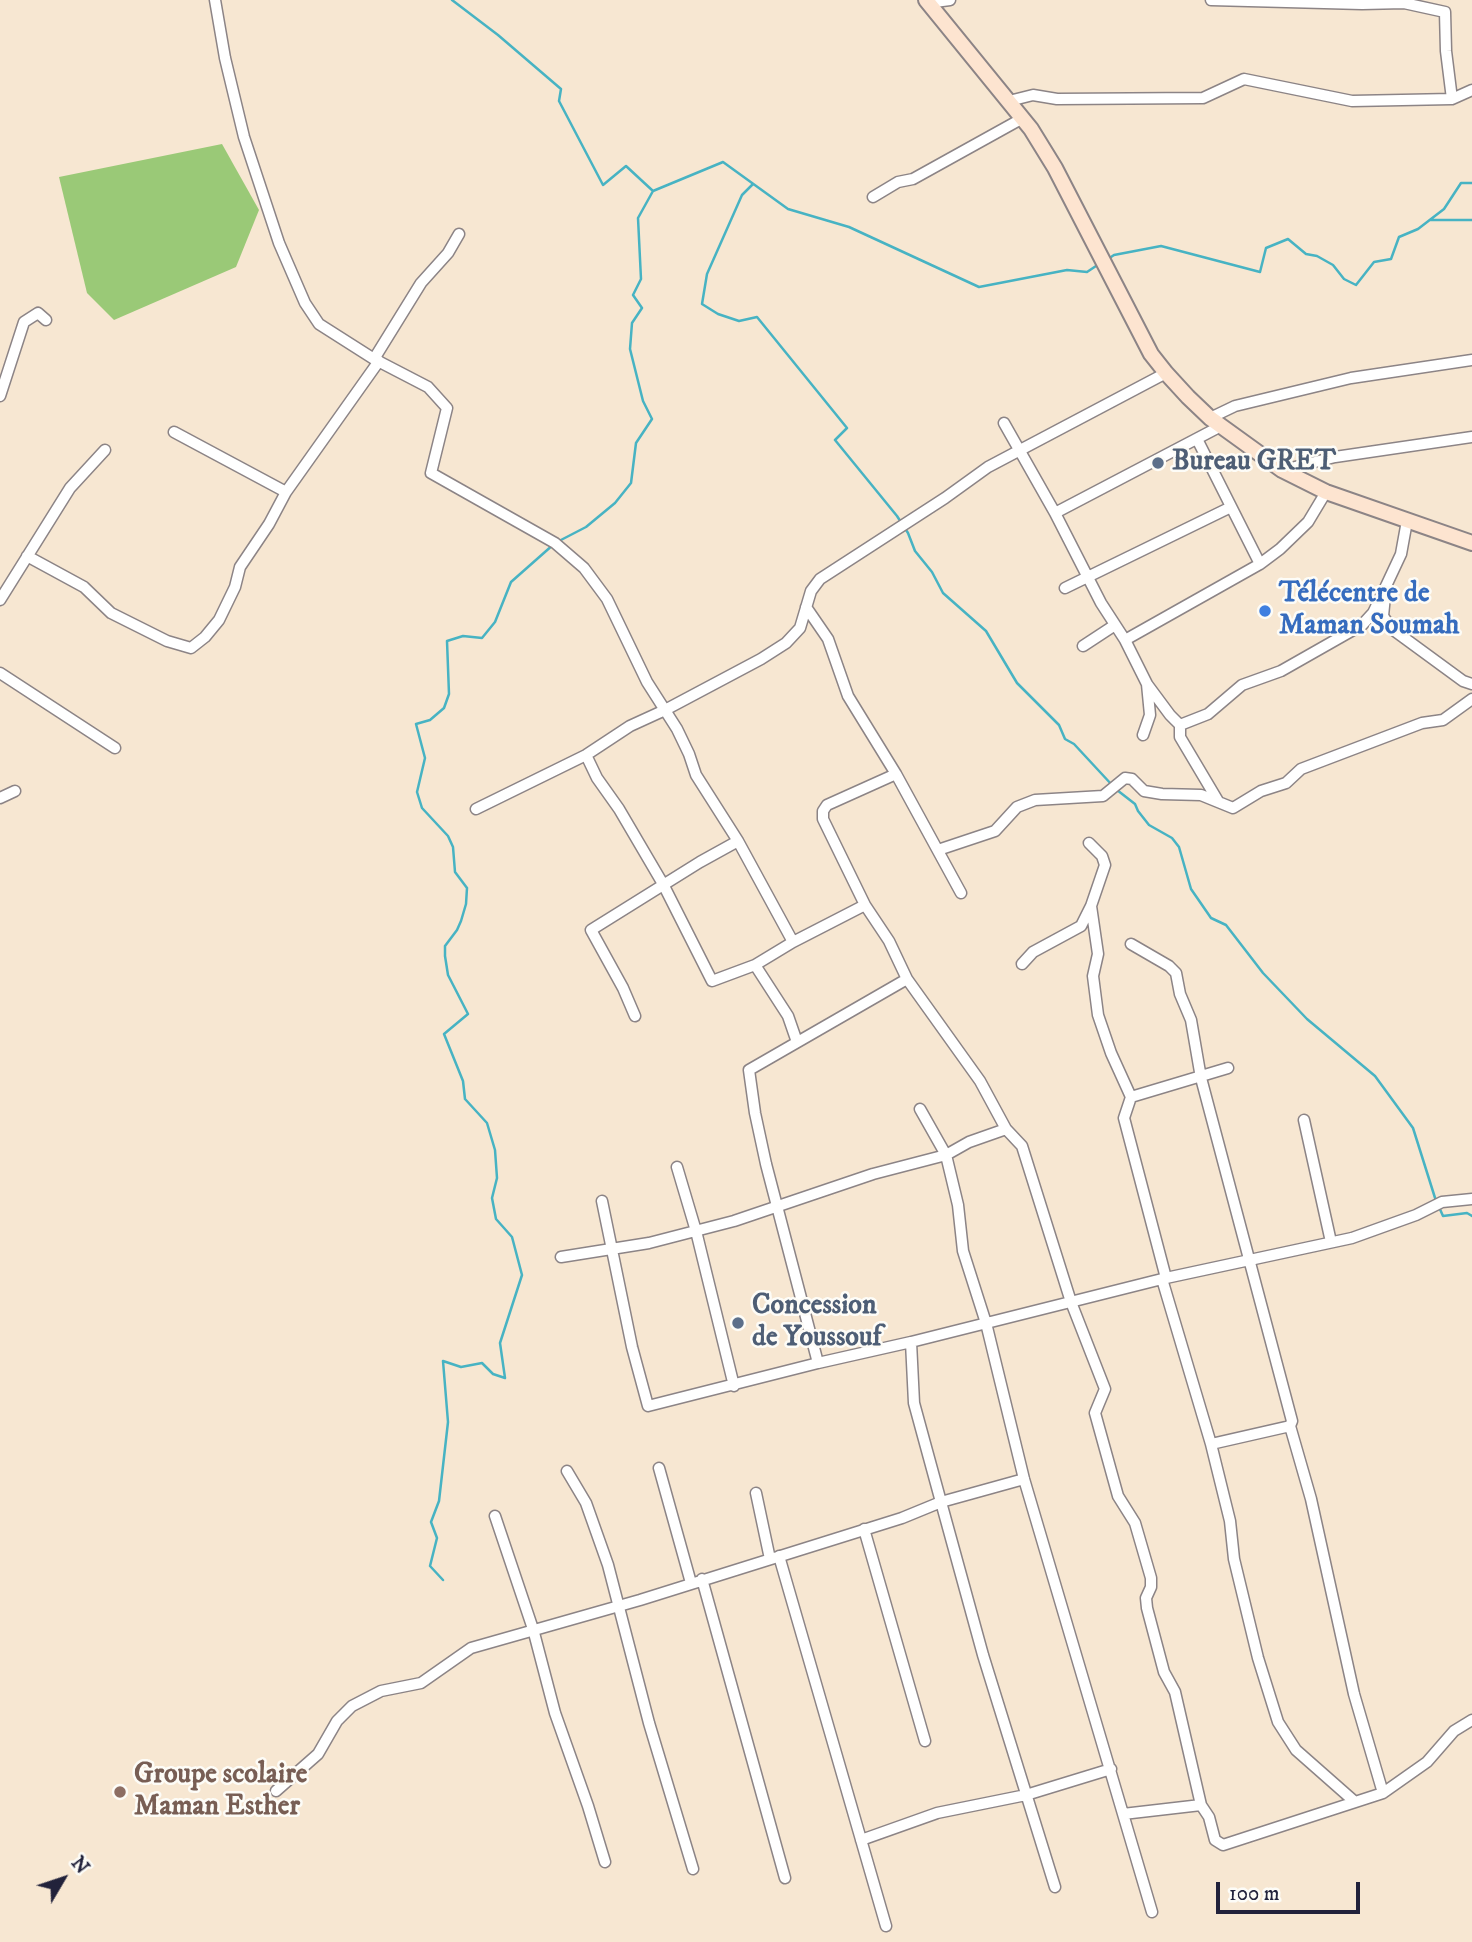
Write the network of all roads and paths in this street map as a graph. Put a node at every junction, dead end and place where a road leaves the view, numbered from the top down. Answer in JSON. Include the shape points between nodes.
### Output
{"nodes":[{"id":1,"x":215,"y":0,"type":"edge"},
{"id":2,"x":950,"y":0,"type":"edge"},
{"id":3,"x":1211,"y":0,"type":"edge"},
{"id":4,"x":926,"y":1,"type":"edge"},
{"id":5,"x":1256,"y":1,"type":"edge"},
{"id":6,"x":1362,"y":2,"type":"edge"},
{"id":7,"x":1472,"y":90,"type":"edge"},
{"id":8,"x":1452,"y":99,"type":"junction"},
{"id":9,"x":1009,"y":101,"type":"junction"},
{"id":10,"x":1023,"y":118,"type":"junction"},
{"id":11,"x":873,"y":197,"type":"dead end"},
{"id":12,"x":459,"y":234,"type":"dead end"},
{"id":13,"x":46,"y":320,"type":"dead end"},
{"id":14,"x":377,"y":360,"type":"junction"},
{"id":15,"x":1472,"y":360,"type":"edge"},
{"id":16,"x":1166,"y":373,"type":"junction"},
{"id":17,"x":0,"y":396,"type":"edge"},
{"id":18,"x":1215,"y":422,"type":"junction"},
{"id":19,"x":1004,"y":423,"type":"dead end"},
{"id":20,"x":174,"y":432,"type":"dead end"},
{"id":21,"x":1472,"y":437,"type":"edge"},
{"id":22,"x":1197,"y":439,"type":"junction"},
{"id":23,"x":105,"y":450,"type":"dead end"},
{"id":24,"x":1019,"y":451,"type":"junction"},
{"id":25,"x":1282,"y":470,"type":"junction"},
{"id":26,"x":286,"y":492,"type":"junction"},
{"id":27,"x":1326,"y":492,"type":"junction"},
{"id":28,"x":1231,"y":507,"type":"junction"},
{"id":29,"x":1055,"y":513,"type":"junction"},
{"id":30,"x":1407,"y":522,"type":"junction"},
{"id":31,"x":1472,"y":543,"type":"edge"},
{"id":32,"x":27,"y":556,"type":"junction"},
{"id":33,"x":1260,"y":564,"type":"junction"},
{"id":34,"x":1088,"y":578,"type":"junction"},
{"id":35,"x":1386,"y":586,"type":"junction"},
{"id":36,"x":1065,"y":589,"type":"dead end"},
{"id":37,"x":0,"y":600,"type":"edge"},
{"id":38,"x":806,"y":607,"type":"junction"},
{"id":39,"x":1115,"y":625,"type":"junction"},
{"id":40,"x":1125,"y":640,"type":"junction"},
{"id":41,"x":1083,"y":646,"type":"dead end"},
{"id":42,"x":0,"y":673,"type":"edge"},
{"id":43,"x":1147,"y":684,"type":"junction"},
{"id":44,"x":1472,"y":684,"type":"edge"},
{"id":45,"x":1472,"y":699,"type":"edge"},
{"id":46,"x":664,"y":710,"type":"junction"},
{"id":47,"x":1181,"y":725,"type":"junction"},
{"id":48,"x":1143,"y":735,"type":"dead end"},
{"id":49,"x":115,"y":748,"type":"dead end"},
{"id":50,"x":586,"y":755,"type":"junction"},
{"id":51,"x":896,"y":774,"type":"junction"},
{"id":52,"x":15,"y":791,"type":"dead end"},
{"id":53,"x":0,"y":798,"type":"edge"},
{"id":54,"x":1220,"y":803,"type":"junction"},
{"id":55,"x":477,"y":809,"type":"dead end"},
{"id":56,"x":738,"y":841,"type":"junction"},
{"id":57,"x":1089,"y":843,"type":"dead end"},
{"id":58,"x":939,"y":850,"type":"junction"},
{"id":59,"x":663,"y":884,"type":"junction"},
{"id":60,"x":961,"y":893,"type":"dead end"},
{"id":61,"x":865,"y":905,"type":"junction"},
{"id":62,"x":1091,"y":906,"type":"junction"},
{"id":63,"x":793,"y":942,"type":"junction"},
{"id":64,"x":1131,"y":944,"type":"dead end"},
{"id":65,"x":1022,"y":964,"type":"dead end"},
{"id":66,"x":755,"y":965,"type":"junction"},
{"id":67,"x":907,"y":979,"type":"junction"},
{"id":68,"x":635,"y":1016,"type":"dead end"},
{"id":69,"x":797,"y":1042,"type":"junction"},
{"id":70,"x":1228,"y":1068,"type":"dead end"},
{"id":71,"x":1201,"y":1078,"type":"junction"},
{"id":72,"x":1131,"y":1097,"type":"junction"},
{"id":73,"x":919,"y":1109,"type":"dead end"},
{"id":74,"x":1304,"y":1120,"type":"dead end"},
{"id":75,"x":1006,"y":1129,"type":"junction"},
{"id":76,"x":946,"y":1154,"type":"junction"},
{"id":77,"x":677,"y":1167,"type":"dead end"},
{"id":78,"x":1472,"y":1199,"type":"edge"},
{"id":79,"x":602,"y":1201,"type":"dead end"},
{"id":80,"x":778,"y":1207,"type":"junction"},
{"id":81,"x":696,"y":1231,"type":"junction"},
{"id":82,"x":1331,"y":1242,"type":"junction"},
{"id":83,"x":613,"y":1249,"type":"junction"},
{"id":84,"x":561,"y":1257,"type":"dead end"},
{"id":85,"x":1250,"y":1258,"type":"junction"},
{"id":86,"x":1164,"y":1278,"type":"junction"},
{"id":87,"x":1071,"y":1302,"type":"junction"},
{"id":88,"x":986,"y":1322,"type":"junction"},
{"id":89,"x":911,"y":1342,"type":"junction"},
{"id":90,"x":818,"y":1363,"type":"junction"},
{"id":91,"x":734,"y":1386,"type":"junction"},
{"id":92,"x":1290,"y":1426,"type":"junction"},
{"id":93,"x":1211,"y":1444,"type":"junction"},
{"id":94,"x":659,"y":1468,"type":"dead end"},
{"id":95,"x":567,"y":1471,"type":"dead end"},
{"id":96,"x":1024,"y":1479,"type":"junction"},
{"id":97,"x":756,"y":1493,"type":"dead end"},
{"id":98,"x":941,"y":1502,"type":"junction"},
{"id":99,"x":495,"y":1516,"type":"dead end"},
{"id":100,"x":864,"y":1529,"type":"junction"},
{"id":101,"x":774,"y":1557,"type":"junction"},
{"id":102,"x":696,"y":1581,"type":"junction"},
{"id":103,"x":620,"y":1605,"type":"junction"},
{"id":104,"x":533,"y":1629,"type":"junction"},
{"id":105,"x":1472,"y":1720,"type":"edge"},
{"id":106,"x":925,"y":1741,"type":"dead end"},
{"id":107,"x":1111,"y":1769,"type":"junction"},
{"id":108,"x":276,"y":1791,"type":"dead end"},
{"id":109,"x":1383,"y":1793,"type":"junction"},
{"id":110,"x":1026,"y":1795,"type":"junction"},
{"id":111,"x":1355,"y":1802,"type":"junction"},
{"id":112,"x":1201,"y":1805,"type":"junction"},
{"id":113,"x":1123,"y":1814,"type":"junction"},
{"id":114,"x":861,"y":1840,"type":"junction"},
{"id":115,"x":605,"y":1862,"type":"dead end"},
{"id":116,"x":693,"y":1869,"type":"dead end"},
{"id":117,"x":785,"y":1878,"type":"dead end"},
{"id":118,"x":1055,"y":1887,"type":"dead end"},
{"id":119,"x":1152,"y":1912,"type":"dead end"},
{"id":120,"x":886,"y":1926,"type":"dead end"}],
"edges":[{"from":1,"to":14,"type":"street","via":[[244,137],[279,243],[305,303],[319,324]]},
{"from":2,"to":4,"type":"street"},
{"from":3,"to":5,"type":"street"},
{"from":4,"to":9,"type":"street"},
{"from":5,"to":6,"type":"street"},
{"from":6,"to":8,"type":"street","via":[[1405,3],[1445,12]]},
{"from":7,"to":8,"type":"street"},
{"from":8,"to":9,"type":"street","via":[[1352,101],[1244,79],[1203,98],[1056,99],[1033,95]]},
{"from":9,"to":10,"type":"street"},
{"from":10,"to":11,"type":"street"},
{"from":10,"to":16,"type":"street","via":[[1055,168],[1151,354]]},
{"from":12,"to":14,"type":"street","via":[[421,283]]},
{"from":13,"to":17,"type":"street","via":[[38,313],[24,322]]},
{"from":14,"to":26,"type":"street"},
{"from":14,"to":46,"type":"street","via":[[428,387],[447,408],[431,473],[555,543],[584,568],[607,599]]},
{"from":15,"to":18,"type":"street","via":[[1352,379],[1235,406]]},
{"from":16,"to":18,"type":"street"},
{"from":16,"to":24,"type":"street"},
{"from":18,"to":22,"type":"street"},
{"from":18,"to":25,"type":"street"},
{"from":19,"to":24,"type":"street"},
{"from":20,"to":26,"type":"street"},
{"from":21,"to":25,"type":"street","via":[[1335,457]]},
{"from":22,"to":28,"type":"street"},
{"from":22,"to":29,"type":"street"},
{"from":23,"to":32,"type":"street","via":[[70,488]]},
{"from":24,"to":29,"type":"street"},
{"from":24,"to":38,"type":"street","via":[[820,579]]},
{"from":25,"to":27,"type":"street"},
{"from":26,"to":32,"type":"street","via":[[240,567],[219,620],[191,648],[111,613],[84,587]]},
{"from":27,"to":30,"type":"street"},
{"from":27,"to":33,"type":"street","via":[[1308,522]]},
{"from":28,"to":33,"type":"street"},
{"from":28,"to":34,"type":"street"},
{"from":29,"to":34,"type":"street"},
{"from":30,"to":31,"type":"street"},
{"from":30,"to":35,"type":"street","via":[[1401,554]]},
{"from":32,"to":37,"type":"street"},
{"from":33,"to":40,"type":"street"},
{"from":34,"to":36,"type":"street"},
{"from":34,"to":39,"type":"street"},
{"from":35,"to":44,"type":"street","via":[[1383,616],[1392,629]]},
{"from":35,"to":47,"type":"street","via":[[1362,625],[1281,671],[1242,685],[1208,715]]},
{"from":38,"to":46,"type":"street","via":[[800,628],[786,643]]},
{"from":38,"to":51,"type":"street","via":[[828,639],[848,696]]},
{"from":39,"to":40,"type":"street"},
{"from":39,"to":41,"type":"street"},
{"from":40,"to":43,"type":"street"},
{"from":42,"to":49,"type":"street"},
{"from":43,"to":47,"type":"street"},
{"from":43,"to":48,"type":"street","via":[[1150,715]]},
{"from":45,"to":54,"type":"street","via":[[1443,720],[1422,723],[1301,769],[1286,783],[1233,808]]},
{"from":46,"to":50,"type":"street"},
{"from":46,"to":56,"type":"street","via":[[696,775]]},
{"from":47,"to":54,"type":"street","via":[[1180,737]]},
{"from":50,"to":55,"type":"street"},
{"from":50,"to":59,"type":"street"},
{"from":51,"to":58,"type":"street"},
{"from":51,"to":61,"type":"street","via":[[827,805],[823,811]]},
{"from":52,"to":53,"type":"street"},
{"from":54,"to":58,"type":"street","via":[[1202,794],[1144,791],[1125,778],[1103,796],[1035,800],[1017,807],[995,831]]},
{"from":56,"to":59,"type":"street"},
{"from":56,"to":63,"type":"street"},
{"from":57,"to":62,"type":"street","via":[[1105,864]]},
{"from":58,"to":60,"type":"street"},
{"from":59,"to":66,"type":"street","via":[[712,981]]},
{"from":59,"to":68,"type":"street","via":[[591,930]]},
{"from":61,"to":63,"type":"street"},
{"from":61,"to":67,"type":"street"},
{"from":62,"to":65,"type":"street","via":[[1081,926],[1033,952]]},
{"from":62,"to":72,"type":"street","via":[[1098,954],[1093,976],[1098,1015]]},
{"from":63,"to":66,"type":"street"},
{"from":64,"to":71,"type":"street","via":[[1176,974],[1191,1020]]},
{"from":66,"to":69,"type":"street","via":[[788,1016]]},
{"from":67,"to":69,"type":"street"},
{"from":67,"to":75,"type":"street","via":[[980,1081]]},
{"from":69,"to":80,"type":"street","via":[[749,1070]]},
{"from":70,"to":71,"type":"street"},
{"from":71,"to":72,"type":"street"},
{"from":71,"to":85,"type":"street"},
{"from":72,"to":86,"type":"street","via":[[1124,1118]]},
{"from":73,"to":76,"type":"street"},
{"from":74,"to":82,"type":"street"},
{"from":75,"to":76,"type":"street"},
{"from":75,"to":87,"type":"street","via":[[1022,1146]]},
{"from":76,"to":80,"type":"street"},
{"from":76,"to":88,"type":"street","via":[[964,1251]]},
{"from":77,"to":81,"type":"street"},
{"from":78,"to":82,"type":"street","via":[[1437,1205]]},
{"from":79,"to":83,"type":"street"},
{"from":80,"to":81,"type":"street"},
{"from":80,"to":90,"type":"street"},
{"from":81,"to":83,"type":"street"},
{"from":81,"to":91,"type":"street"},
{"from":82,"to":85,"type":"street"},
{"from":83,"to":84,"type":"street"},
{"from":83,"to":91,"type":"street","via":[[648,1406]]},
{"from":85,"to":86,"type":"street"},
{"from":85,"to":92,"type":"street"},
{"from":86,"to":87,"type":"street"},
{"from":86,"to":93,"type":"street"},
{"from":87,"to":88,"type":"street"},
{"from":87,"to":112,"type":"street","via":[[1105,1389],[1095,1413],[1118,1496],[1135,1524],[1152,1578],[1147,1608],[1164,1672],[1175,1692]]},
{"from":88,"to":89,"type":"street"},
{"from":88,"to":96,"type":"street"},
{"from":89,"to":90,"type":"street"},
{"from":89,"to":98,"type":"street","via":[[914,1403]]},
{"from":90,"to":91,"type":"street"},
{"from":92,"to":93,"type":"street"},
{"from":92,"to":109,"type":"street","via":[[1311,1499],[1354,1695]]},
{"from":93,"to":111,"type":"street","via":[[1230,1521],[1234,1559],[1278,1722],[1296,1750]]},
{"from":94,"to":102,"type":"street"},
{"from":95,"to":103,"type":"street","via":[[586,1503]]},
{"from":96,"to":98,"type":"street"},
{"from":96,"to":107,"type":"street"},
{"from":97,"to":101,"type":"street"},
{"from":98,"to":100,"type":"street"},
{"from":98,"to":110,"type":"street"},
{"from":99,"to":104,"type":"street"},
{"from":100,"to":101,"type":"street"},
{"from":100,"to":106,"type":"street"},
{"from":101,"to":102,"type":"street"},
{"from":101,"to":114,"type":"street"},
{"from":102,"to":103,"type":"street"},
{"from":102,"to":117,"type":"street"},
{"from":103,"to":104,"type":"street"},
{"from":103,"to":116,"type":"street"},
{"from":104,"to":108,"type":"street","via":[[471,1648],[421,1683],[381,1691],[352,1706],[337,1721],[318,1754]]},
{"from":104,"to":115,"type":"street","via":[[555,1713]]},
{"from":105,"to":109,"type":"street","via":[[1454,1731],[1427,1762]]},
{"from":107,"to":110,"type":"street"},
{"from":107,"to":113,"type":"street"},
{"from":109,"to":111,"type":"street"},
{"from":110,"to":114,"type":"street","via":[[937,1814]]},
{"from":110,"to":118,"type":"street"},
{"from":111,"to":112,"type":"street","via":[[1223,1845],[1215,1840]]},
{"from":112,"to":113,"type":"street"},
{"from":113,"to":119,"type":"street"},
{"from":114,"to":120,"type":"street"}]}
